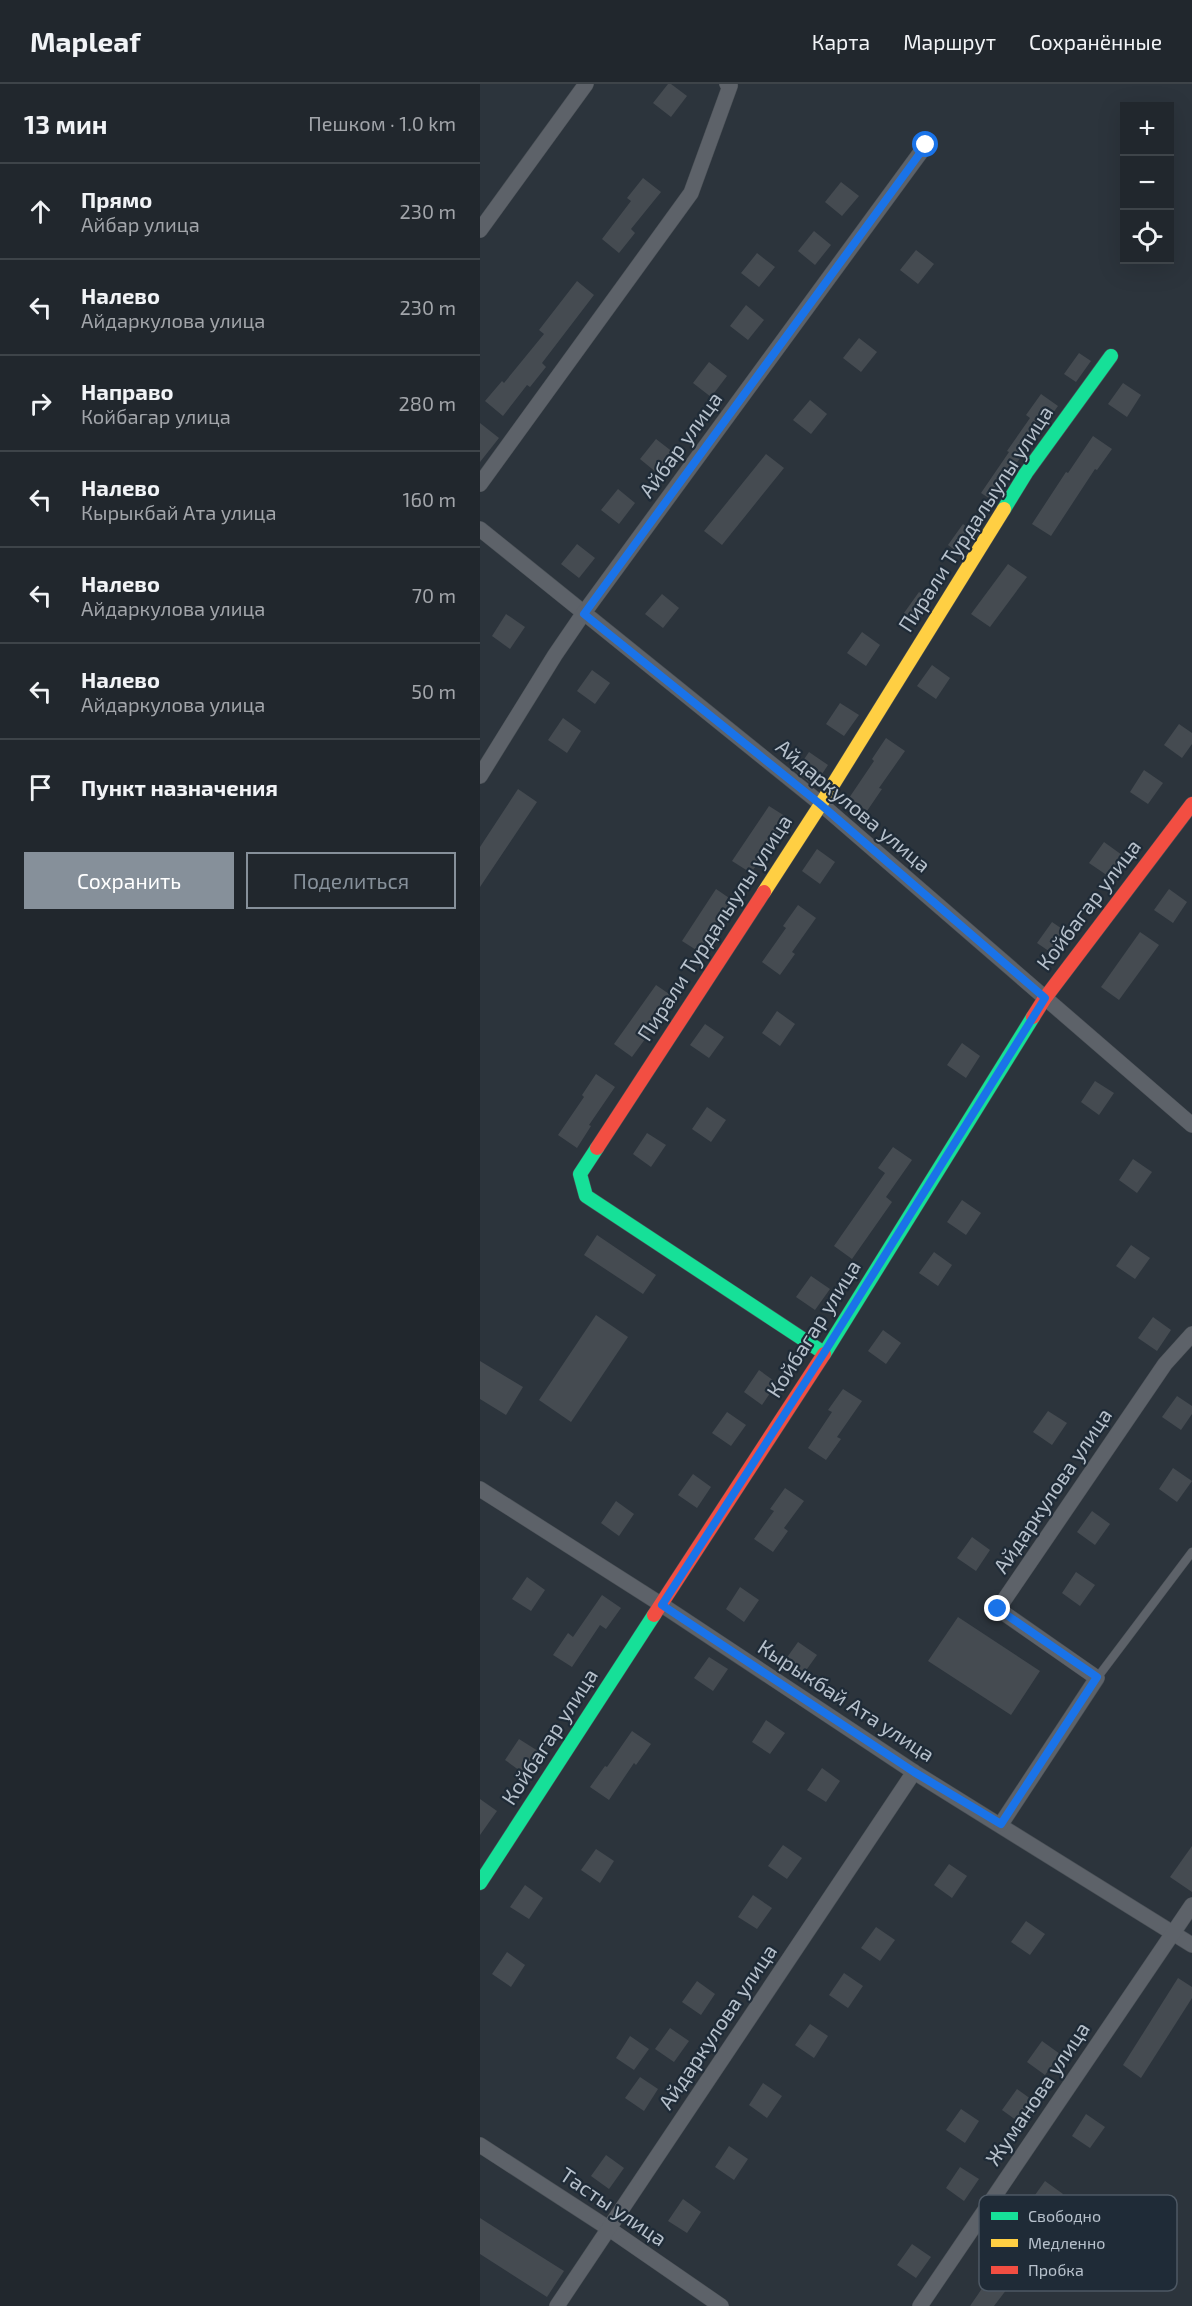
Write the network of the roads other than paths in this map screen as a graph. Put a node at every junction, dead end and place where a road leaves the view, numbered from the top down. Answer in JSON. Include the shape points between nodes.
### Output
{"nodes":[{"id":1,"x":586,"y":84,"type":"edge"},
{"id":2,"x":727,"y":84,"type":"edge"},
{"id":3,"x":926,"y":145,"type":"dead end"},
{"id":4,"x":480,"y":230,"type":"edge"},
{"id":5,"x":1111,"y":356,"type":"dead end"},
{"id":6,"x":480,"y":484,"type":"edge"},
{"id":7,"x":480,"y":529,"type":"edge"},
{"id":8,"x":584,"y":614,"type":"junction"},
{"id":9,"x":480,"y":776,"type":"edge"},
{"id":10,"x":820,"y":804,"type":"junction"},
{"id":11,"x":1192,"y":804,"type":"edge"},
{"id":12,"x":1045,"y":998,"type":"junction"},
{"id":13,"x":1192,"y":1125,"type":"edge"},
{"id":14,"x":1192,"y":1334,"type":"edge"},
{"id":15,"x":824,"y":1353,"type":"junction"},
{"id":16,"x":480,"y":1489,"type":"edge"},
{"id":17,"x":1192,"y":1552,"type":"edge"},
{"id":18,"x":662,"y":1605,"type":"junction"},
{"id":19,"x":1097,"y":1677,"type":"junction"},
{"id":20,"x":914,"y":1772,"type":"junction"},
{"id":21,"x":1001,"y":1824,"type":"junction"},
{"id":22,"x":480,"y":1882,"type":"edge"},
{"id":23,"x":1192,"y":1905,"type":"edge"},
{"id":24,"x":1172,"y":1933,"type":"junction"},
{"id":25,"x":1192,"y":1946,"type":"edge"},
{"id":26,"x":480,"y":2145,"type":"edge"},
{"id":27,"x":995,"y":2195,"type":"edge"},
{"id":28,"x":979,"y":2219,"type":"edge"},
{"id":29,"x":608,"y":2228,"type":"junction"},
{"id":30,"x":557,"y":2306,"type":"edge"},
{"id":31,"x":721,"y":2306,"type":"edge"},
{"id":32,"x":920,"y":2306,"type":"edge"}],
"edges":[{"from":1,"to":4,"type":"street"},
{"from":2,"to":6,"type":"street","via":[[730,86],[691,193]]},
{"from":3,"to":8,"type":"street","name":"Айбар улица"},
{"from":5,"to":10,"type":"street","name":"Пирали Турдалыулы улица","via":[[1026,473]]},
{"from":7,"to":8,"type":"street","name":"Айдаркулова улица"},
{"from":8,"to":9,"type":"street","name":"Айбар улица"},
{"from":8,"to":10,"type":"street","name":"Айдаркулова улица"},
{"from":10,"to":12,"type":"street","name":"Айдаркулова улица"},
{"from":10,"to":15,"type":"street","name":"Пирали Турдалыулы улица","via":[[580,1174],[586,1197]]},
{"from":11,"to":12,"type":"street","name":"Койбагар улица"},
{"from":12,"to":13,"type":"street","name":"Айдаркулова улица"},
{"from":12,"to":15,"type":"street","name":"Койбагар улица"},
{"from":14,"to":19,"type":"street","name":"Айдаркулова улица","via":[[1165,1364],[998,1609]]},
{"from":15,"to":18,"type":"street","name":"Койбагар улица"},
{"from":16,"to":18,"type":"street","name":"Кырыкбай Ата улица"},
{"from":17,"to":19,"type":"lane"},
{"from":18,"to":20,"type":"street","name":"Кырыкбай Ата улица"},
{"from":18,"to":22,"type":"street","name":"Койбагар улица"},
{"from":19,"to":21,"type":"street"},
{"from":20,"to":21,"type":"street","name":"Кырыкбай Ата улица"},
{"from":20,"to":29,"type":"street","name":"Айдаркулова улица"},
{"from":21,"to":24,"type":"street","name":"Кырыкбай Ата улица"},
{"from":23,"to":24,"type":"street","name":"Жуманова улица"},
{"from":24,"to":25,"type":"street","name":"Кырыкбай Ата улица"},
{"from":24,"to":27,"type":"street","name":"Жуманова улица"},
{"from":26,"to":29,"type":"street","name":"Тасты улица"},
{"from":28,"to":32,"type":"street","name":"Жуманова улица"},
{"from":29,"to":30,"type":"street","name":"Айдаркулова улица"},
{"from":29,"to":31,"type":"street","name":"Тасты улица"}]}
